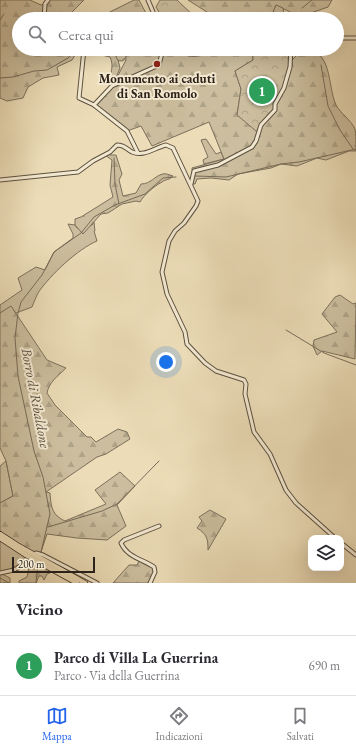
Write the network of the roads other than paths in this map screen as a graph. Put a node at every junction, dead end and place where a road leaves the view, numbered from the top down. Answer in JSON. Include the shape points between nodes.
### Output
{"nodes":[{"id":1,"x":48,"y":0,"type":"edge"},
{"id":2,"x":148,"y":0,"type":"edge"},
{"id":3,"x":44,"y":12,"type":"edge"},
{"id":4,"x":153,"y":12,"type":"edge"},
{"id":5,"x":344,"y":38,"type":"edge"},
{"id":6,"x":356,"y":38,"type":"edge"},
{"id":7,"x":83,"y":56,"type":"edge"},
{"id":8,"x":162,"y":56,"type":"edge"},
{"id":9,"x":291,"y":56,"type":"edge"},
{"id":10,"x":94,"y":105,"type":"junction"},
{"id":11,"x":138,"y":153,"type":"junction"},
{"id":12,"x":0,"y":180,"type":"edge"},
{"id":13,"x":191,"y":184,"type":"junction"},
{"id":14,"x":159,"y":526,"type":"dead end"},
{"id":15,"x":0,"y":534,"type":"edge"},
{"id":16,"x":332,"y":535,"type":"edge"},
{"id":17,"x":0,"y":538,"type":"edge"},
{"id":18,"x":344,"y":545,"type":"edge"},
{"id":19,"x":39,"y":554,"type":"dead end"},
{"id":20,"x":356,"y":555,"type":"edge"},
{"id":21,"x":29,"y":561,"type":"dead end"},
{"id":22,"x":0,"y":573,"type":"edge"},
{"id":23,"x":77,"y":583,"type":"edge"},
{"id":24,"x":85,"y":583,"type":"edge"},
{"id":25,"x":97,"y":583,"type":"edge"},
{"id":26,"x":150,"y":583,"type":"edge"}],
"edges":[{"from":1,"to":3,"type":"street"},
{"from":2,"to":4,"type":"street"},
{"from":5,"to":6,"type":"street"},
{"from":7,"to":10,"type":"street","via":[[78,96]]},
{"from":8,"to":10,"type":"street","via":[[159,65],[112,86]]},
{"from":9,"to":13,"type":"street","via":[[284,88],[278,97],[273,114],[261,125],[256,141],[218,166],[194,171]]},
{"from":10,"to":11,"type":"street","via":[[127,131]]},
{"from":11,"to":12,"type":"street","via":[[117,145],[78,172]]},
{"from":11,"to":13,"type":"street","via":[[170,146],[176,152]]},
{"from":13,"to":16,"type":"street","via":[[198,201],[184,223],[174,231],[162,272],[167,294],[185,332],[187,344],[216,371],[244,380],[254,432],[270,454],[286,490],[296,503]]},
{"from":14,"to":26,"type":"street","via":[[121,543],[129,554],[154,567],[155,572]]},
{"from":15,"to":24,"type":"highway"},
{"from":17,"to":23,"type":"highway"},
{"from":18,"to":20,"type":"street"},
{"from":19,"to":25,"type":"street"},
{"from":21,"to":22,"type":"street","via":[[14,570]]}]}
